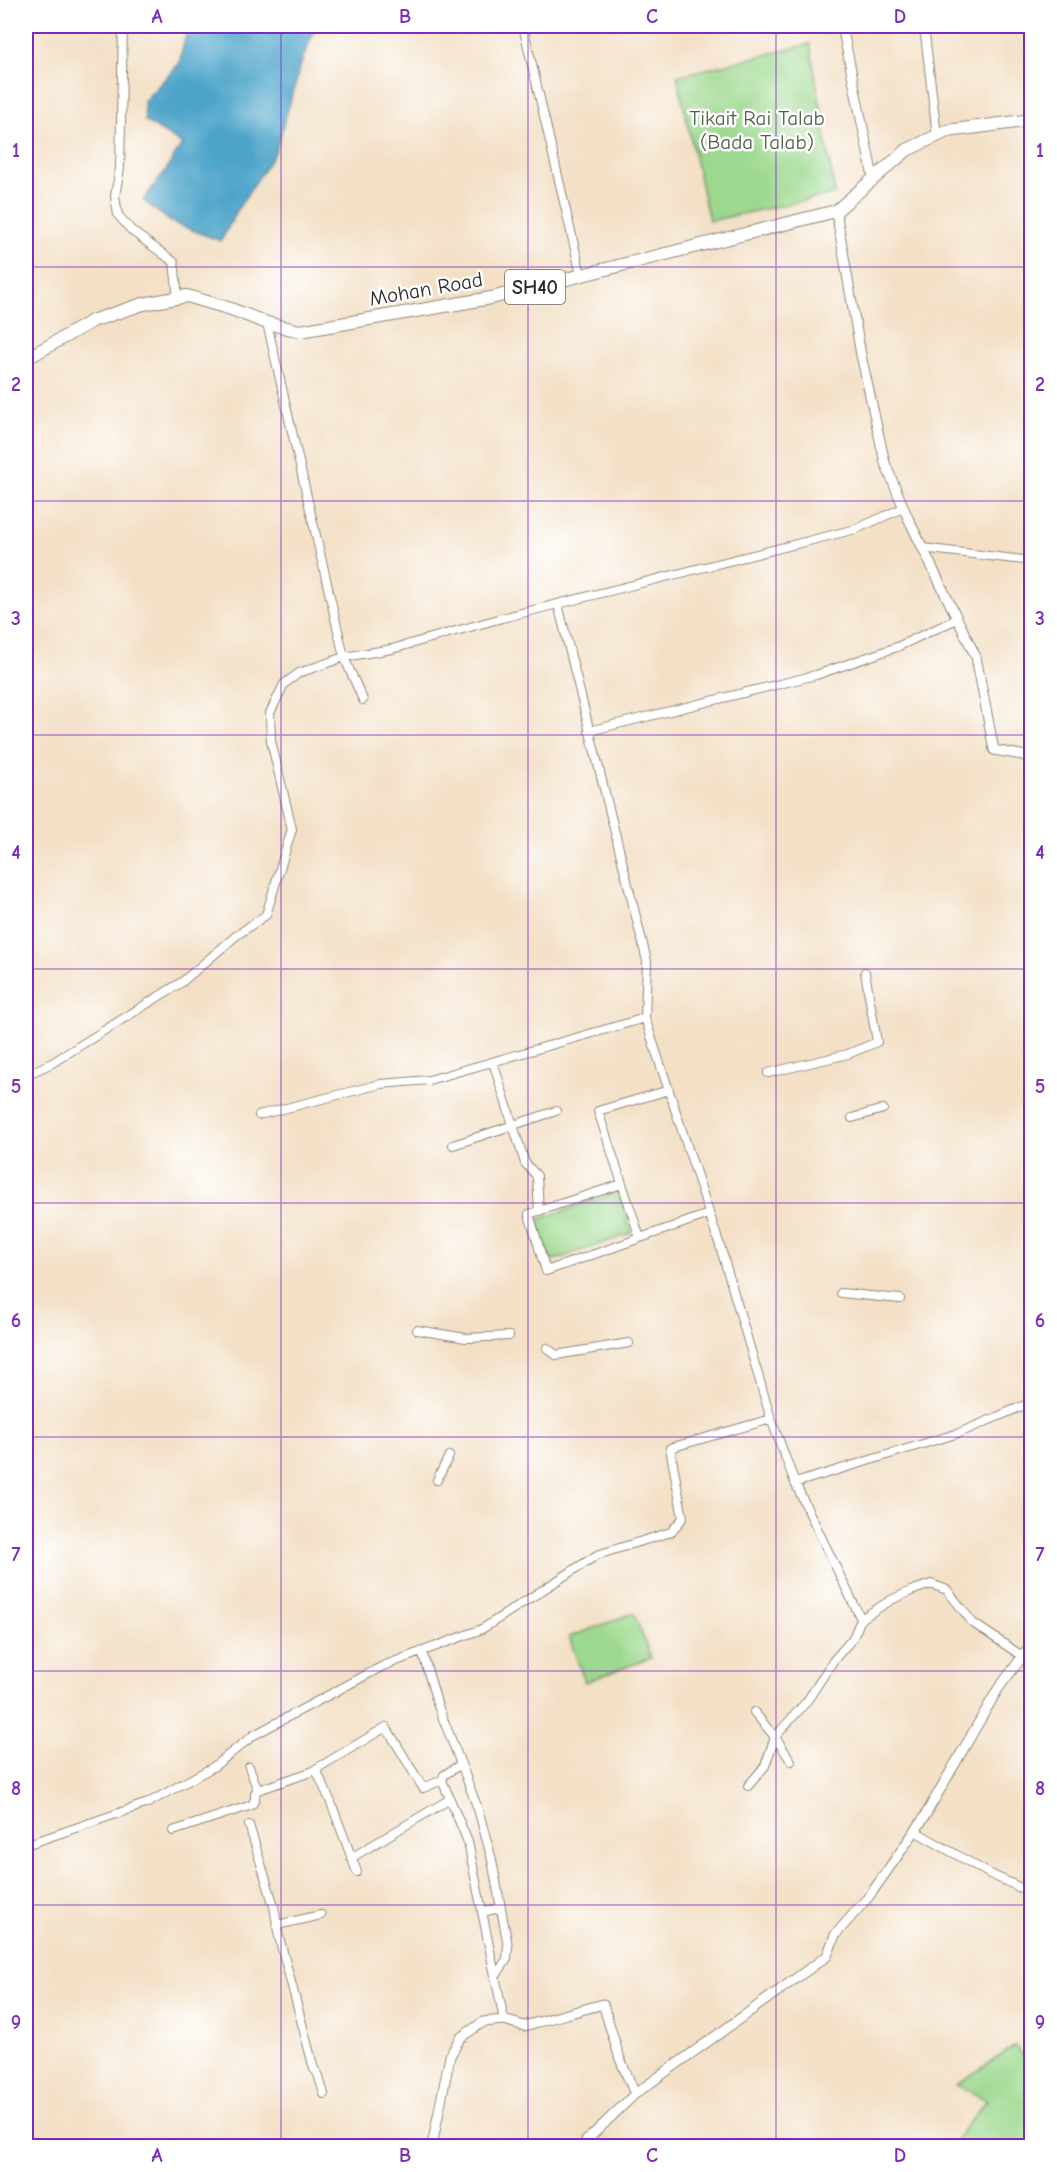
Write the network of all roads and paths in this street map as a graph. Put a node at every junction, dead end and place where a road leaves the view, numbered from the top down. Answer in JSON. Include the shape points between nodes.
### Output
{"nodes":[{"id":1,"x":123,"y":26,"type":"edge"},
{"id":2,"x":523,"y":26,"type":"edge"},
{"id":3,"x":842,"y":26,"type":"edge"},
{"id":4,"x":924,"y":26,"type":"edge"},
{"id":5,"x":1032,"y":120,"type":"edge"},
{"id":6,"x":937,"y":136,"type":"junction"},
{"id":7,"x":873,"y":177,"type":"junction"},
{"id":8,"x":836,"y":211,"type":"junction"},
{"id":9,"x":581,"y":275,"type":"junction"},
{"id":10,"x":178,"y":298,"type":"junction"},
{"id":11,"x":267,"y":323,"type":"junction"},
{"id":12,"x":26,"y":359,"type":"edge"},
{"id":13,"x":903,"y":508,"type":"junction"},
{"id":14,"x":922,"y":548,"type":"junction"},
{"id":15,"x":1032,"y":561,"type":"edge"},
{"id":16,"x":558,"y":604,"type":"junction"},
{"id":17,"x":957,"y":619,"type":"junction"},
{"id":18,"x":344,"y":657,"type":"junction"},
{"id":19,"x":363,"y":700,"type":"dead end"},
{"id":20,"x":590,"y":731,"type":"junction"},
{"id":21,"x":1032,"y":757,"type":"edge"},
{"id":22,"x":865,"y":972,"type":"dead end"},
{"id":23,"x":645,"y":1018,"type":"junction"},
{"id":24,"x":493,"y":1062,"type":"junction"},
{"id":25,"x":768,"y":1073,"type":"dead end"},
{"id":26,"x":26,"y":1075,"type":"edge"},
{"id":27,"x":669,"y":1090,"type":"junction"},
{"id":28,"x":883,"y":1109,"type":"dead end"},
{"id":29,"x":556,"y":1111,"type":"dead end"},
{"id":30,"x":259,"y":1115,"type":"dead end"},
{"id":31,"x":852,"y":1118,"type":"dead end"},
{"id":32,"x":513,"y":1125,"type":"junction"},
{"id":33,"x":453,"y":1145,"type":"dead end"},
{"id":34,"x":622,"y":1184,"type":"junction"},
{"id":35,"x":539,"y":1211,"type":"junction"},
{"id":36,"x":710,"y":1214,"type":"junction"},
{"id":37,"x":640,"y":1238,"type":"junction"},
{"id":38,"x":841,"y":1293,"type":"dead end"},
{"id":39,"x":900,"y":1299,"type":"dead end"},
{"id":40,"x":417,"y":1330,"type":"dead end"},
{"id":41,"x":509,"y":1336,"type":"dead end"},
{"id":42,"x":629,"y":1343,"type":"dead end"},
{"id":43,"x":547,"y":1348,"type":"dead end"},
{"id":44,"x":1032,"y":1402,"type":"edge"},
{"id":45,"x":771,"y":1419,"type":"junction"},
{"id":46,"x":449,"y":1456,"type":"dead end"},
{"id":47,"x":437,"y":1480,"type":"dead end"},
{"id":48,"x":795,"y":1483,"type":"junction"},
{"id":49,"x":861,"y":1619,"type":"junction"},
{"id":50,"x":1032,"y":1644,"type":"edge"},
{"id":51,"x":422,"y":1651,"type":"junction"},
{"id":52,"x":1022,"y":1656,"type":"junction"},
{"id":53,"x":754,"y":1712,"type":"dead end"},
{"id":54,"x":776,"y":1737,"type":"junction"},
{"id":55,"x":791,"y":1761,"type":"dead end"},
{"id":56,"x":461,"y":1764,"type":"junction"},
{"id":57,"x":249,"y":1767,"type":"dead end"},
{"id":58,"x":318,"y":1768,"type":"junction"},
{"id":59,"x":442,"y":1780,"type":"junction"},
{"id":60,"x":748,"y":1786,"type":"dead end"},
{"id":61,"x":258,"y":1790,"type":"junction"},
{"id":62,"x":450,"y":1799,"type":"junction"},
{"id":63,"x":249,"y":1825,"type":"dead end"},
{"id":64,"x":172,"y":1831,"type":"dead end"},
{"id":65,"x":915,"y":1832,"type":"junction"},
{"id":66,"x":26,"y":1845,"type":"edge"},
{"id":67,"x":351,"y":1858,"type":"junction"},
{"id":68,"x":357,"y":1872,"type":"dead end"},
{"id":69,"x":1032,"y":1893,"type":"edge"},
{"id":70,"x":501,"y":1908,"type":"junction"},
{"id":71,"x":482,"y":1912,"type":"junction"},
{"id":72,"x":321,"y":1915,"type":"dead end"},
{"id":73,"x":277,"y":1925,"type":"junction"},
{"id":74,"x":495,"y":1977,"type":"junction"},
{"id":75,"x":504,"y":2020,"type":"junction"},
{"id":76,"x":324,"y":2094,"type":"dead end"},
{"id":77,"x":635,"y":2094,"type":"junction"},
{"id":78,"x":432,"y":2146,"type":"edge"},
{"id":79,"x":589,"y":2146,"type":"edge"}],
"edges":[{"from":1,"to":10,"type":"street","via":[[120,168],[115,196],[118,215],[132,231],[174,262]]},
{"from":2,"to":9,"type":"street"},
{"from":3,"to":7,"type":"street"},
{"from":4,"to":6,"type":"street"},
{"from":5,"to":6,"type":"main road","name":"Mohan Road","number":"SH40","via":[[947,131]]},
{"from":6,"to":7,"type":"main road","name":"Mohan Road","number":"SH40","via":[[907,150]]},
{"from":7,"to":8,"type":"main road","name":"Mohan Road","number":"SH40"},
{"from":8,"to":9,"type":"main road","name":"Mohan Road","number":"SH40"},
{"from":8,"to":13,"type":"street","via":[[861,355],[885,462]]},
{"from":9,"to":11,"type":"main road","name":"Mohan Road","number":"SH40","via":[[491,298],[300,331]]},
{"from":10,"to":11,"type":"main road","name":"Mohan Road","number":"SH40","via":[[187,296]]},
{"from":10,"to":12,"type":"main road","name":"Mohan Road","number":"SH40","via":[[143,304],[92,321]]},
{"from":11,"to":18,"type":"street"},
{"from":13,"to":14,"type":"street"},
{"from":13,"to":16,"type":"street","via":[[856,529]]},
{"from":14,"to":15,"type":"street"},
{"from":14,"to":17,"type":"street"},
{"from":16,"to":18,"type":"street","via":[[392,649]]},
{"from":16,"to":20,"type":"street"},
{"from":17,"to":20,"type":"street","via":[[897,647],[816,675]]},
{"from":17,"to":21,"type":"street","via":[[976,657],[994,750]]},
{"from":18,"to":19,"type":"street"},
{"from":18,"to":26,"type":"street","via":[[299,673],[285,684],[270,712],[270,741],[292,829],[266,915],[182,982],[52,1063]]},
{"from":20,"to":23,"type":"street","via":[[647,961]]},
{"from":22,"to":25,"type":"street","via":[[877,1042],[848,1054]]},
{"from":23,"to":24,"type":"street"},
{"from":23,"to":27,"type":"street"},
{"from":24,"to":30,"type":"street","via":[[429,1080],[381,1084]]},
{"from":24,"to":32,"type":"street"},
{"from":27,"to":34,"type":"street","via":[[598,1111]]},
{"from":27,"to":36,"type":"street"},
{"from":28,"to":31,"type":"street"},
{"from":29,"to":32,"type":"street"},
{"from":32,"to":33,"type":"street"},
{"from":32,"to":35,"type":"street","via":[[525,1163],[537,1176]]},
{"from":34,"to":35,"type":"street"},
{"from":34,"to":37,"type":"street"},
{"from":35,"to":37,"type":"street","via":[[529,1214],[546,1271]]},
{"from":36,"to":37,"type":"street"},
{"from":36,"to":45,"type":"street"},
{"from":38,"to":39,"type":"street"},
{"from":40,"to":41,"type":"street","via":[[466,1338]]},
{"from":42,"to":43,"type":"street","via":[[556,1355]]},
{"from":44,"to":48,"type":"street","via":[[959,1433]]},
{"from":45,"to":48,"type":"street"},
{"from":45,"to":51,"type":"street","via":[[670,1448],[682,1518],[671,1532],[597,1555],[482,1629]]},
{"from":46,"to":47,"type":"street"},
{"from":48,"to":49,"type":"street"},
{"from":49,"to":52,"type":"street","via":[[891,1600],[932,1584],[947,1590],[973,1623]]},
{"from":49,"to":54,"type":"street","via":[[853,1638]]},
{"from":50,"to":52,"type":"street"},
{"from":51,"to":56,"type":"street"},
{"from":51,"to":66,"type":"street","via":[[383,1666],[254,1735],[213,1767],[148,1803]]},
{"from":52,"to":65,"type":"street","via":[[998,1689]]},
{"from":53,"to":54,"type":"street"},
{"from":54,"to":55,"type":"street"},
{"from":54,"to":60,"type":"street","via":[[765,1766]]},
{"from":56,"to":59,"type":"street"},
{"from":56,"to":70,"type":"street","via":[[478,1809]]},
{"from":57,"to":61,"type":"street"},
{"from":58,"to":59,"type":"street","via":[[386,1727],[421,1787]]},
{"from":58,"to":61,"type":"street"},
{"from":58,"to":67,"type":"street"},
{"from":59,"to":62,"type":"street"},
{"from":61,"to":64,"type":"street","via":[[252,1805]]},
{"from":62,"to":67,"type":"street"},
{"from":62,"to":71,"type":"street","via":[[468,1842]]},
{"from":63,"to":73,"type":"street"},
{"from":65,"to":69,"type":"street"},
{"from":65,"to":77,"type":"street","via":[[870,1895],[835,1935],[827,1956]]},
{"from":67,"to":68,"type":"street"},
{"from":70,"to":71,"type":"street"},
{"from":70,"to":74,"type":"street","via":[[507,1959]]},
{"from":71,"to":74,"type":"street"},
{"from":72,"to":73,"type":"street"},
{"from":73,"to":76,"type":"street"},
{"from":74,"to":75,"type":"street"},
{"from":75,"to":77,"type":"street","via":[[524,2026],[603,2004]]},
{"from":75,"to":78,"type":"street","via":[[483,2022],[460,2038],[450,2056]]},
{"from":77,"to":79,"type":"street","via":[[586,2141]]}]}
